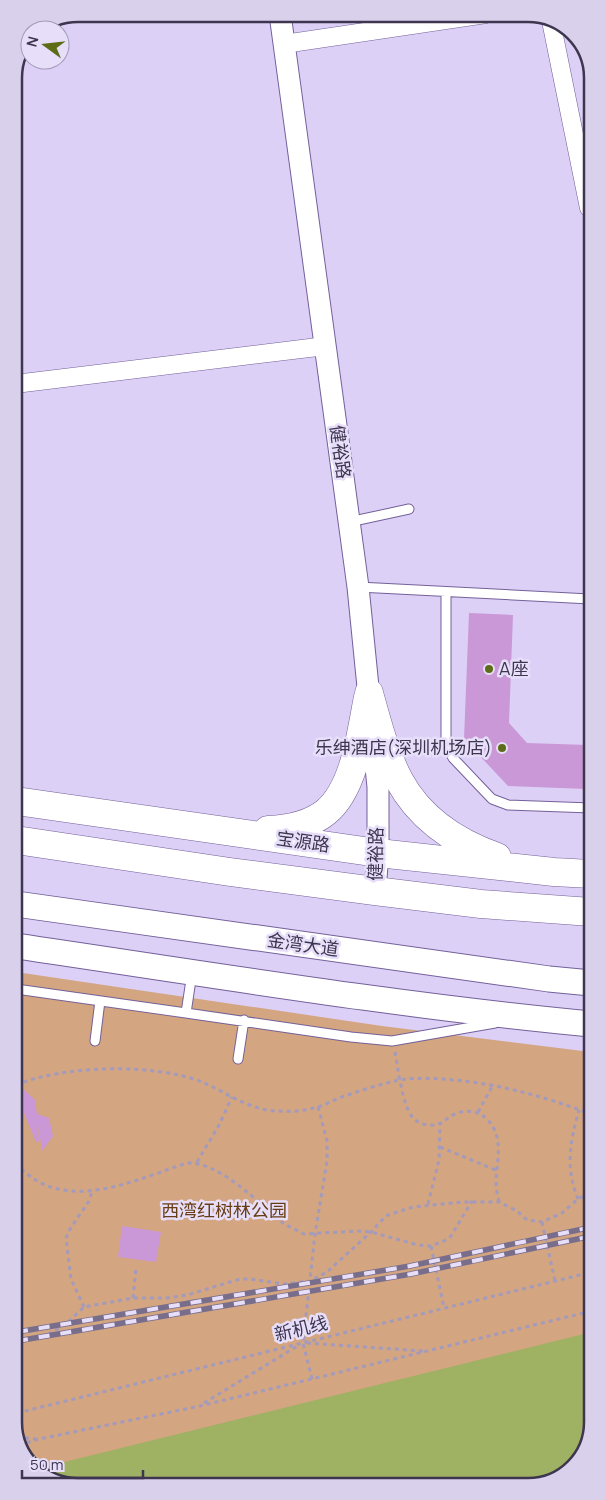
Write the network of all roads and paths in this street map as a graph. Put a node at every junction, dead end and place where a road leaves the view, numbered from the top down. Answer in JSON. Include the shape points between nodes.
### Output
{"nodes":[{"id":1,"x":281,"y":22,"type":"edge"},
{"id":2,"x":427,"y":23,"type":"edge"},
{"id":3,"x":553,"y":29,"type":"edge"},
{"id":4,"x":284,"y":44,"type":"junction"},
{"id":5,"x":584,"y":173,"type":"edge"},
{"id":6,"x":326,"y":346,"type":"junction"},
{"id":7,"x":23,"y":383,"type":"edge"},
{"id":8,"x":409,"y":509,"type":"dead end"},
{"id":9,"x":349,"y":522,"type":"junction"},
{"id":10,"x":358,"y":587,"type":"junction"},
{"id":11,"x":446,"y":592,"type":"junction"},
{"id":12,"x":584,"y":599,"type":"edge"},
{"id":13,"x":369,"y":693,"type":"junction"},
{"id":14,"x":22,"y":802,"type":"edge"},
{"id":15,"x":584,"y":808,"type":"edge"},
{"id":16,"x":234,"y":833,"type":"junction"},
{"id":17,"x":22,"y":841,"type":"edge"},
{"id":18,"x":378,"y":852,"type":"junction"},
{"id":19,"x":554,"y":872,"type":"junction"},
{"id":20,"x":584,"y":874,"type":"edge"},
{"id":21,"x":375,"y":892,"type":"junction"},
{"id":22,"x":22,"y":905,"type":"edge"},
{"id":23,"x":584,"y":911,"type":"edge"},
{"id":24,"x":22,"y":947,"type":"edge"},
{"id":25,"x":192,"y":972,"type":"junction"},
{"id":26,"x":584,"y":982,"type":"edge"},
{"id":27,"x":22,"y":990,"type":"edge"},
{"id":28,"x":100,"y":1002,"type":"junction"},
{"id":29,"x":186,"y":1013,"type":"junction"},
{"id":30,"x":522,"y":1018,"type":"junction"},
{"id":31,"x":244,"y":1020,"type":"junction"},
{"id":32,"x":584,"y":1023,"type":"edge"},
{"id":33,"x":392,"y":1040,"type":"junction"},
{"id":34,"x":95,"y":1041,"type":"dead end"},
{"id":35,"x":238,"y":1059,"type":"dead end"},
{"id":36,"x":401,"y":1080,"type":"junction"},
{"id":37,"x":22,"y":1083,"type":"edge"},
{"id":38,"x":493,"y":1085,"type":"junction"},
{"id":39,"x":232,"y":1097,"type":"junction"},
{"id":40,"x":318,"y":1107,"type":"junction"},
{"id":41,"x":579,"y":1110,"type":"junction"},
{"id":42,"x":478,"y":1112,"type":"junction"},
{"id":43,"x":584,"y":1112,"type":"edge"},
{"id":44,"x":440,"y":1124,"type":"junction"},
{"id":45,"x":440,"y":1147,"type":"junction"},
{"id":46,"x":197,"y":1162,"type":"junction"},
{"id":47,"x":23,"y":1171,"type":"edge"},
{"id":48,"x":498,"y":1171,"type":"junction"},
{"id":49,"x":92,"y":1191,"type":"junction"},
{"id":50,"x":584,"y":1195,"type":"edge"},
{"id":51,"x":578,"y":1199,"type":"junction"},
{"id":52,"x":472,"y":1201,"type":"junction"},
{"id":53,"x":499,"y":1202,"type":"junction"},
{"id":54,"x":428,"y":1205,"type":"junction"},
{"id":55,"x":542,"y":1222,"type":"junction"},
{"id":56,"x":371,"y":1232,"type":"junction"},
{"id":57,"x":315,"y":1234,"type":"junction"},
{"id":58,"x":431,"y":1246,"type":"junction"},
{"id":59,"x":136,"y":1268,"type":"dead end"},
{"id":60,"x":584,"y":1274,"type":"edge"},
{"id":61,"x":310,"y":1281,"type":"junction"},
{"id":62,"x":555,"y":1281,"type":"junction"},
{"id":63,"x":133,"y":1298,"type":"junction"},
{"id":64,"x":84,"y":1307,"type":"junction"},
{"id":65,"x":444,"y":1308,"type":"junction"},
{"id":66,"x":584,"y":1313,"type":"edge"},
{"id":67,"x":22,"y":1340,"type":"edge"},
{"id":68,"x":303,"y":1343,"type":"junction"},
{"id":69,"x":426,"y":1352,"type":"junction"},
{"id":70,"x":312,"y":1379,"type":"junction"},
{"id":71,"x":200,"y":1406,"type":"junction"},
{"id":72,"x":22,"y":1412,"type":"edge"},
{"id":73,"x":25,"y":1438,"type":"edge"},
{"id":74,"x":39,"y":1439,"type":"junction"},
{"id":75,"x":27,"y":1443,"type":"edge"}],
"edges":[{"from":1,"to":4,"type":"street","name":"健裕路"},
{"from":2,"to":4,"type":"street"},
{"from":3,"to":5,"type":"street"},
{"from":4,"to":6,"type":"street","name":"健裕路"},
{"from":6,"to":7,"type":"street"},
{"from":6,"to":9,"type":"street","name":"健裕路"},
{"from":8,"to":9,"type":"lane"},
{"from":9,"to":10,"type":"street","name":"健裕路"},
{"from":10,"to":11,"type":"lane"},
{"from":10,"to":13,"type":"street","name":"健裕路"},
{"from":11,"to":12,"type":"lane"},
{"from":11,"to":15,"type":"lane","via":[[446,743],[453,758],[492,799],[508,805]]},
{"from":13,"to":16,"type":"main road","via":[[352,768],[345,786],[330,808],[310,822],[297,826]]},
{"from":13,"to":18,"type":"street","name":"健裕路","via":[[378,787]]},
{"from":13,"to":19,"type":"main road","via":[[385,746],[400,781],[440,828],[479,850]]},
{"from":14,"to":16,"type":"main road","name":"宝源路"},
{"from":16,"to":18,"type":"main road","name":"宝源路"},
{"from":17,"to":21,"type":"main road"},
{"from":18,"to":19,"type":"main road","name":"宝源路"},
{"from":18,"to":21,"type":"street","name":"健裕路"},
{"from":19,"to":20,"type":"main road","name":"宝源路"},
{"from":21,"to":23,"type":"main road"},
{"from":22,"to":26,"type":"main road","name":"金湾大道"},
{"from":24,"to":25,"type":"main road"},
{"from":25,"to":29,"type":"lane"},
{"from":25,"to":30,"type":"main road"},
{"from":27,"to":28,"type":"lane"},
{"from":28,"to":29,"type":"lane"},
{"from":28,"to":34,"type":"lane"},
{"from":29,"to":31,"type":"lane"},
{"from":30,"to":32,"type":"main road"},
{"from":30,"to":33,"type":"lane"},
{"from":31,"to":33,"type":"lane","via":[[351,1037]]},
{"from":31,"to":35,"type":"lane"},
{"from":33,"to":36,"type":"path"},
{"from":36,"to":38,"type":"path","via":[[426,1078]]},
{"from":36,"to":40,"type":"path"},
{"from":36,"to":44,"type":"path","via":[[412,1117],[420,1123]]},
{"from":37,"to":39,"type":"path","via":[[67,1071],[152,1070],[200,1081]]},
{"from":38,"to":41,"type":"path"},
{"from":38,"to":42,"type":"path"},
{"from":39,"to":40,"type":"path","via":[[271,1111]]},
{"from":39,"to":46,"type":"path"},
{"from":40,"to":57,"type":"path","via":[[327,1141],[328,1161]]},
{"from":41,"to":43,"type":"path"},
{"from":41,"to":51,"type":"path","via":[[570,1142],[570,1175]]},
{"from":42,"to":44,"type":"path","via":[[461,1112]]},
{"from":42,"to":48,"type":"path","via":[[494,1129],[498,1144]]},
{"from":44,"to":45,"type":"path"},
{"from":45,"to":48,"type":"path"},
{"from":45,"to":54,"type":"path"},
{"from":46,"to":49,"type":"path","via":[[128,1184]]},
{"from":46,"to":57,"type":"path","via":[[218,1171],[295,1231]]},
{"from":47,"to":49,"type":"path","via":[[56,1188]]},
{"from":48,"to":53,"type":"path"},
{"from":49,"to":64,"type":"path","via":[[66,1238],[71,1279]]},
{"from":50,"to":51,"type":"path"},
{"from":51,"to":55,"type":"path","via":[[562,1213]]},
{"from":52,"to":53,"type":"path"},
{"from":52,"to":54,"type":"path"},
{"from":52,"to":58,"type":"path","via":[[451,1236]]},
{"from":53,"to":55,"type":"path","via":[[527,1220]]},
{"from":54,"to":56,"type":"path","via":[[388,1215]]},
{"from":55,"to":62,"type":"path"},
{"from":56,"to":57,"type":"path"},
{"from":56,"to":58,"type":"path"},
{"from":56,"to":61,"type":"path","via":[[327,1272]]},
{"from":57,"to":61,"type":"path"},
{"from":58,"to":65,"type":"path"},
{"from":59,"to":63,"type":"path"},
{"from":60,"to":62,"type":"path","name":"新机线"},
{"from":61,"to":63,"type":"path","via":[[284,1284],[240,1279],[186,1295]]},
{"from":61,"to":68,"type":"path"},
{"from":62,"to":65,"type":"path","name":"新机线"},
{"from":63,"to":64,"type":"path"},
{"from":64,"to":67,"type":"path","via":[[66,1324],[47,1335]]},
{"from":65,"to":68,"type":"path","name":"新机线"},
{"from":66,"to":69,"type":"path"},
{"from":68,"to":69,"type":"path"},
{"from":68,"to":70,"type":"path"},
{"from":68,"to":71,"type":"path"},
{"from":68,"to":72,"type":"path","name":"新机线"},
{"from":69,"to":70,"type":"path"},
{"from":70,"to":71,"type":"path"},
{"from":71,"to":74,"type":"path"},
{"from":73,"to":74,"type":"path"},
{"from":74,"to":75,"type":"path"}]}
